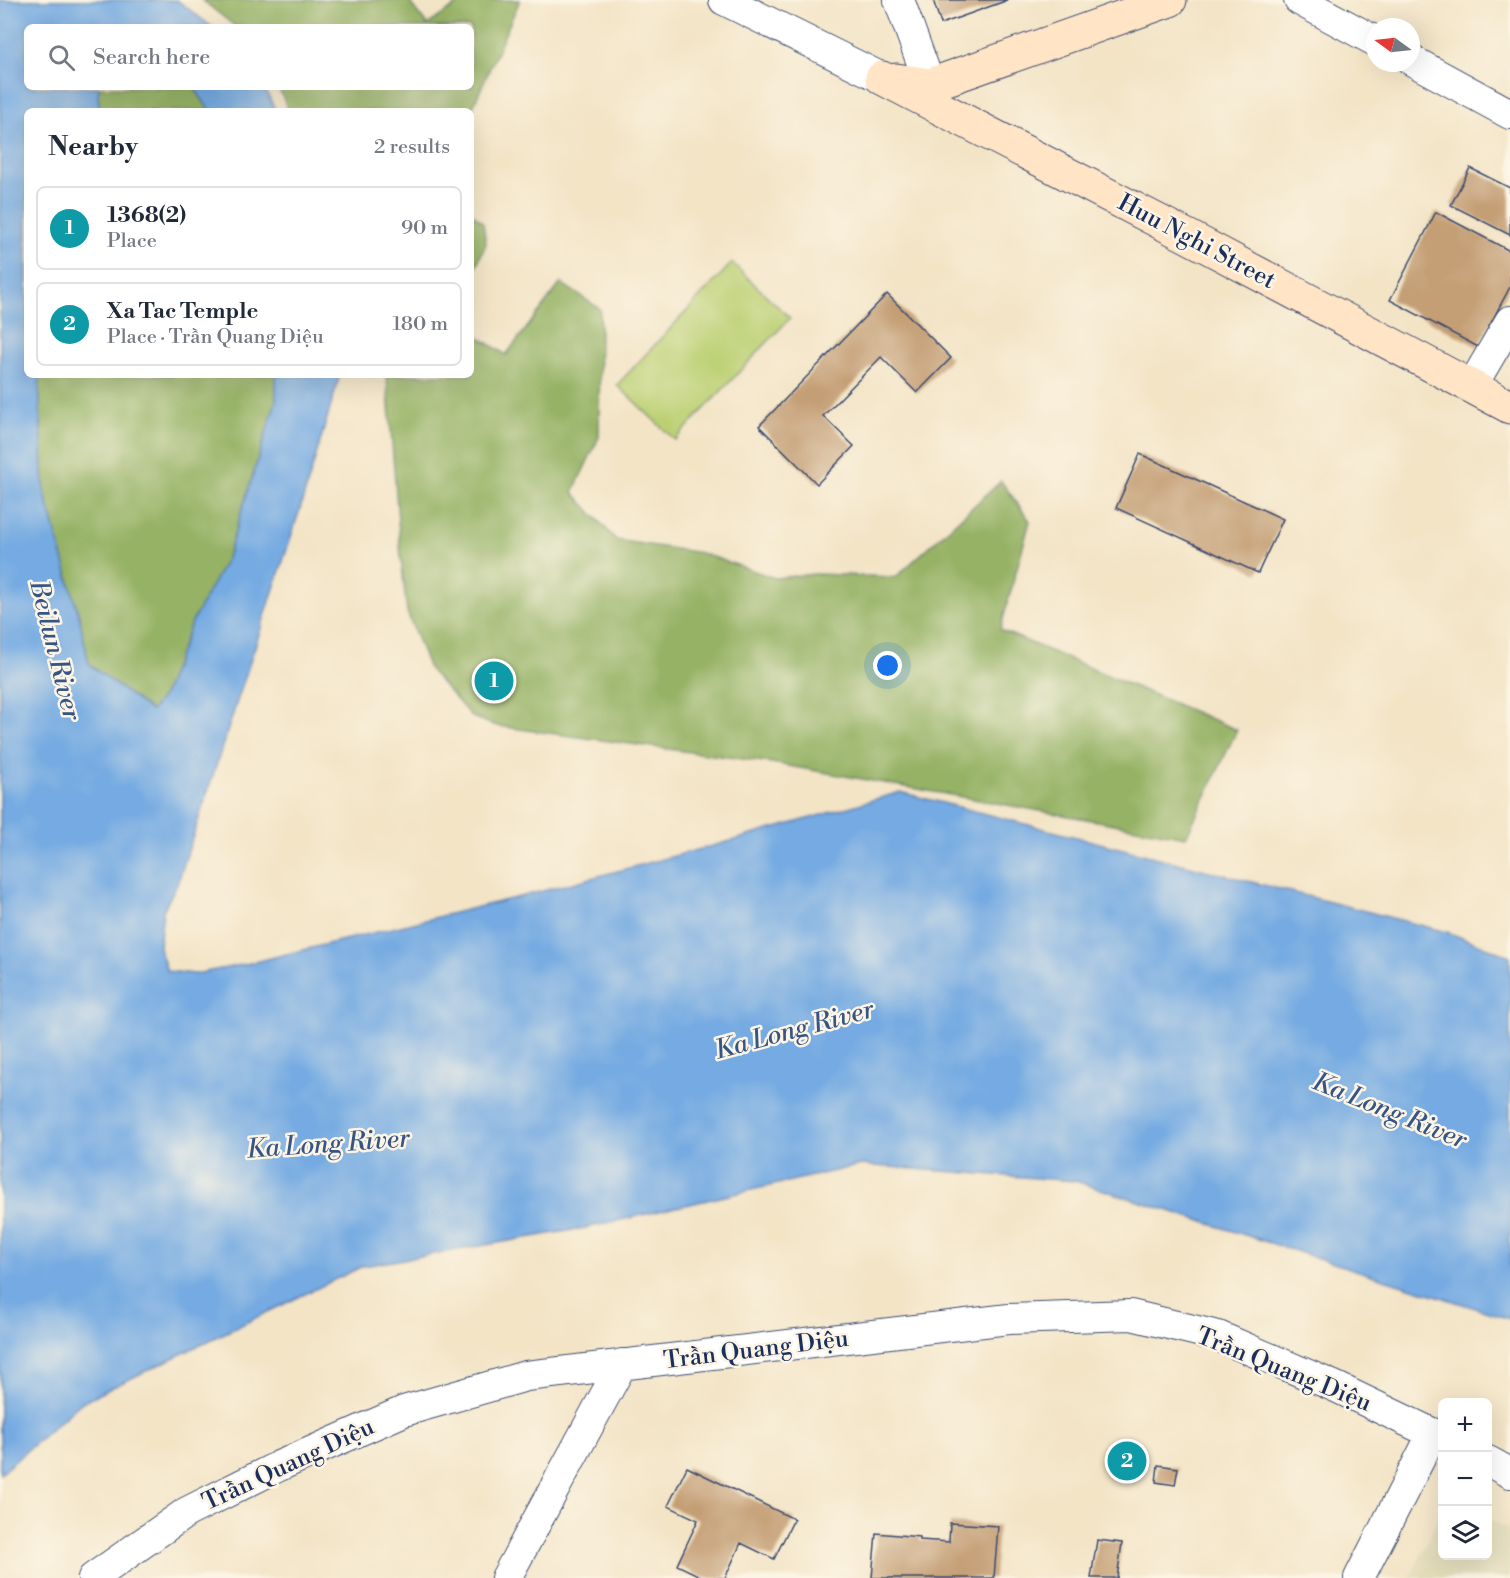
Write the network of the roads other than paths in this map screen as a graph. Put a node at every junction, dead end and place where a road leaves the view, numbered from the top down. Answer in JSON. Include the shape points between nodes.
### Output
{"nodes":[{"id":1,"x":724,"y":0,"type":"edge"},
{"id":2,"x":899,"y":0,"type":"edge"},
{"id":3,"x":1170,"y":0,"type":"edge"},
{"id":4,"x":1299,"y":0,"type":"edge"},
{"id":5,"x":1366,"y":36,"type":"edge"},
{"id":6,"x":1420,"y":65,"type":"edge"},
{"id":7,"x":882,"y":78,"type":"junction"},
{"id":8,"x":930,"y":85,"type":"junction"},
{"id":9,"x":1510,"y":114,"type":"edge"},
{"id":10,"x":1510,"y":321,"type":"edge"},
{"id":11,"x":1472,"y":386,"type":"junction"},
{"id":12,"x":1510,"y":407,"type":"edge"},
{"id":13,"x":622,"y":1364,"type":"junction"},
{"id":14,"x":1438,"y":1435,"type":"edge"},
{"id":15,"x":1492,"y":1463,"type":"edge"},
{"id":16,"x":1510,"y":1473,"type":"edge"},
{"id":17,"x":93,"y":1578,"type":"edge"},
{"id":18,"x":506,"y":1578,"type":"edge"},
{"id":19,"x":1359,"y":1578,"type":"edge"}],
"edges":[{"from":1,"to":7,"type":"street"},
{"from":2,"to":8,"type":"street"},
{"from":3,"to":8,"type":"street"},
{"from":4,"to":5,"type":"street"},
{"from":6,"to":9,"type":"street"},
{"from":7,"to":8,"type":"street"},
{"from":7,"to":11,"type":"street","name":"Huu Nghi Street"},
{"from":10,"to":11,"type":"street"},
{"from":11,"to":12,"type":"street","name":"Huu Nghi Street"},
{"from":13,"to":14,"type":"street","name":"Trần Quang Diệu","via":[[1009,1319],[1131,1315],[1218,1336]]},
{"from":13,"to":17,"type":"street","name":"Trần Quang Diệu","via":[[525,1376],[404,1411],[187,1512]]},
{"from":13,"to":18,"type":"street"},
{"from":14,"to":19,"type":"street"},
{"from":15,"to":16,"type":"street"}]}
